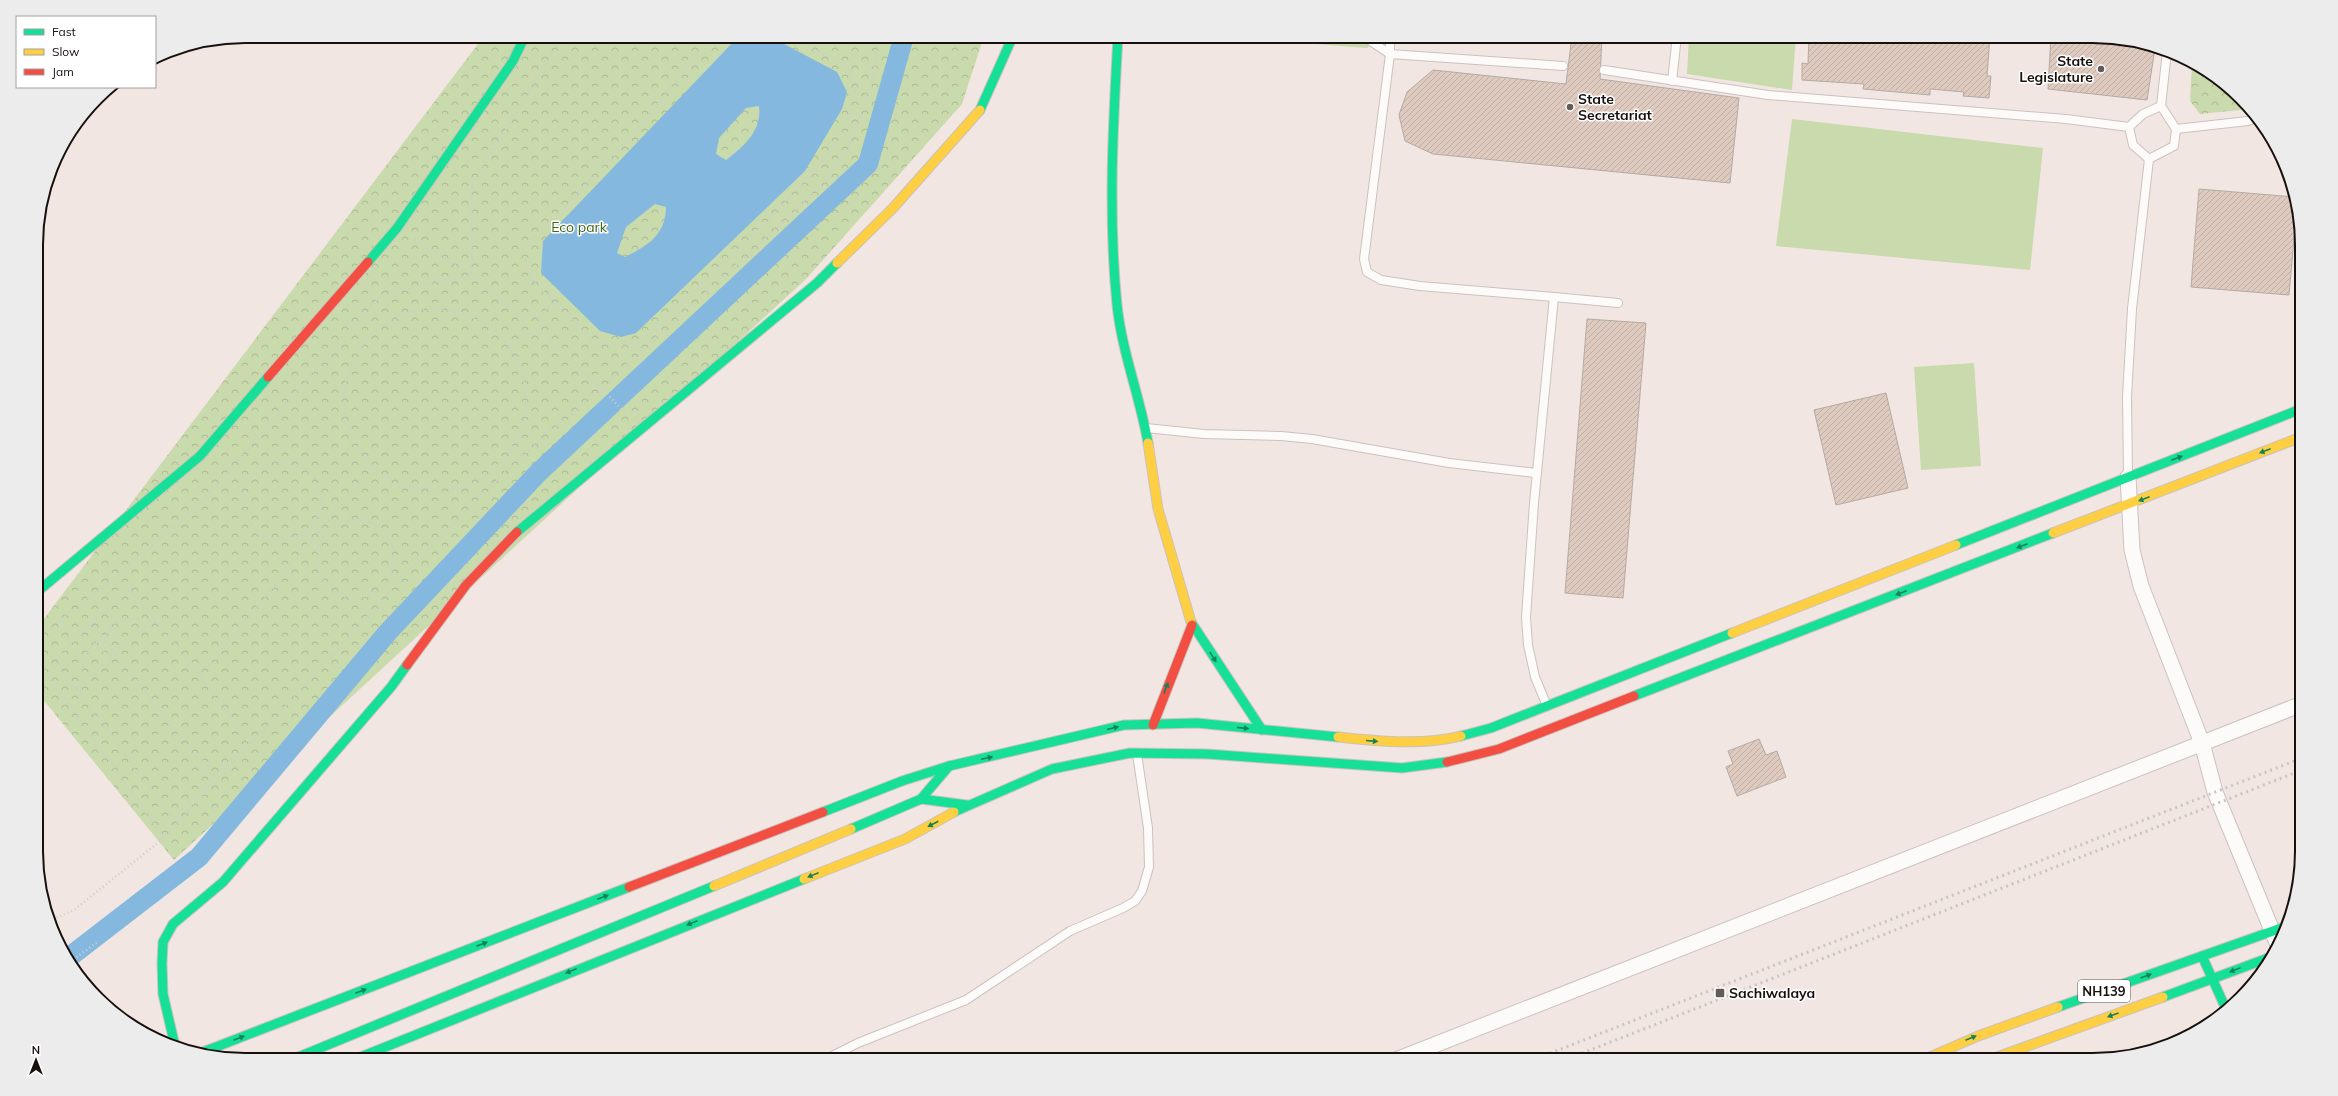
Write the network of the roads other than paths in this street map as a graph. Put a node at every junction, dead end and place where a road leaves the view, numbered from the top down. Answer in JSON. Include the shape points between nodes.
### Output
{"nodes":[{"id":1,"x":522,"y":43,"type":"edge"},
{"id":2,"x":1010,"y":43,"type":"edge"},
{"id":3,"x":1118,"y":43,"type":"edge"},
{"id":4,"x":1374,"y":43,"type":"edge"},
{"id":5,"x":1390,"y":43,"type":"edge"},
{"id":6,"x":1676,"y":43,"type":"edge"},
{"id":7,"x":1390,"y":54,"type":"junction"},
{"id":8,"x":2166,"y":57,"type":"edge"},
{"id":9,"x":1563,"y":66,"type":"dead end"},
{"id":10,"x":1604,"y":70,"type":"dead end"},
{"id":11,"x":1672,"y":81,"type":"junction"},
{"id":12,"x":2161,"y":106,"type":"junction"},
{"id":13,"x":2251,"y":120,"type":"edge"},
{"id":14,"x":2129,"y":127,"type":"junction"},
{"id":15,"x":2176,"y":129,"type":"junction"},
{"id":16,"x":2150,"y":159,"type":"junction"},
{"id":17,"x":1554,"y":297,"type":"junction"},
{"id":18,"x":1618,"y":303,"type":"dead end"},
{"id":19,"x":2295,"y":411,"type":"edge"},
{"id":20,"x":1145,"y":428,"type":"junction"},
{"id":21,"x":2295,"y":439,"type":"edge"},
{"id":22,"x":1536,"y":473,"type":"junction"},
{"id":23,"x":2128,"y":477,"type":"junction"},
{"id":24,"x":2129,"y":505,"type":"junction"},
{"id":25,"x":43,"y":587,"type":"edge"},
{"id":26,"x":1192,"y":625,"type":"junction"},
{"id":27,"x":1547,"y":706,"type":"junction"},
{"id":28,"x":2295,"y":707,"type":"edge"},
{"id":29,"x":1152,"y":724,"type":"junction"},
{"id":30,"x":1262,"y":730,"type":"junction"},
{"id":31,"x":2202,"y":743,"type":"junction"},
{"id":32,"x":1137,"y":753,"type":"junction"},
{"id":33,"x":949,"y":766,"type":"junction"},
{"id":34,"x":921,"y":800,"type":"junction"},
{"id":35,"x":966,"y":805,"type":"junction"},
{"id":36,"x":2280,"y":928,"type":"edge"},
{"id":37,"x":2272,"y":931,"type":"junction"},
{"id":38,"x":2275,"y":938,"type":"edge"},
{"id":39,"x":2202,"y":956,"type":"junction"},
{"id":40,"x":2264,"y":959,"type":"edge"},
{"id":41,"x":2212,"y":979,"type":"junction"},
{"id":42,"x":2224,"y":1005,"type":"edge"},
{"id":43,"x":174,"y":1040,"type":"edge"},
{"id":44,"x":209,"y":1050,"type":"edge"},
{"id":45,"x":308,"y":1053,"type":"edge"},
{"id":46,"x":370,"y":1053,"type":"edge"},
{"id":47,"x":838,"y":1053,"type":"edge"},
{"id":48,"x":1414,"y":1053,"type":"edge"},
{"id":49,"x":1939,"y":1053,"type":"edge"},
{"id":50,"x":2007,"y":1053,"type":"edge"}],
"edges":[{"from":1,"to":25,"type":"main road","via":[[513,61],[397,228],[200,456]]},
{"from":2,"to":43,"type":"main road","via":[[979,112],[893,208],[817,283],[500,548],[466,585],[390,687],[265,835],[223,882],[173,924],[163,942],[162,964],[163,994]]},
{"from":3,"to":20,"type":"main road","via":[[1112,229],[1114,271],[1124,346]]},
{"from":4,"to":7,"type":"lane"},
{"from":5,"to":7,"type":"lane"},
{"from":6,"to":11,"type":"lane"},
{"from":7,"to":9,"type":"lane"},
{"from":7,"to":17,"type":"lane","via":[[1364,259],[1367,272],[1381,280],[1420,286]]},
{"from":8,"to":12,"type":"lane"},
{"from":10,"to":11,"type":"lane"},
{"from":11,"to":14,"type":"lane","via":[[1768,95],[2066,119]]},
{"from":12,"to":14,"type":"lane","via":[[2143,114]]},
{"from":12,"to":15,"type":"lane"},
{"from":13,"to":15,"type":"lane"},
{"from":14,"to":16,"type":"lane","via":[[2133,145]]},
{"from":15,"to":16,"type":"lane","via":[[2174,146]]},
{"from":16,"to":23,"type":"lane","via":[[2132,309]]},
{"from":17,"to":18,"type":"lane"},
{"from":17,"to":22,"type":"lane"},
{"from":23,"to":19,"type":"main road","one_way":true},
{"from":20,"to":22,"type":"lane","via":[[1204,434],[1296,438],[1449,463]]},
{"from":20,"to":26,"type":"main road","via":[[1158,508]]},
{"from":21,"to":24,"type":"main road","one_way":true},
{"from":22,"to":27,"type":"lane","via":[[1526,617],[1528,645],[1535,677]]},
{"from":23,"to":24,"type":"street"},
{"from":23,"to":27,"type":"main road"},
{"from":24,"to":31,"type":"street","via":[[2132,550],[2141,586]]},
{"from":24,"to":32,"type":"main road","one_way":true,"via":[[1499,749],[1454,761],[1402,768],[1207,754]]},
{"from":29,"to":26,"type":"main road","one_way":true},
{"from":26,"to":30,"type":"main road","one_way":true},
{"from":30,"to":27,"type":"main road","one_way":true,"via":[[1392,742],[1447,739],[1491,728]]},
{"from":28,"to":31,"type":"street"},
{"from":29,"to":30,"type":"main road","one_way":true,"via":[[1197,723]]},
{"from":33,"to":29,"type":"main road","one_way":true,"via":[[1124,726]]},
{"from":31,"to":37,"type":"street","via":[[2215,792]]},
{"from":31,"to":48,"type":"street"},
{"from":32,"to":35,"type":"main road","via":[[1052,769]]},
{"from":32,"to":47,"type":"lane","via":[[1148,828],[1149,867],[1142,891],[1135,901],[1070,931],[966,1000]]},
{"from":33,"to":34,"type":"main road"},
{"from":44,"to":33,"type":"main road","one_way":true,"via":[[894,784]]},
{"from":34,"to":35,"type":"main road"},
{"from":34,"to":45,"type":"main road"},
{"from":35,"to":46,"type":"main road","one_way":true,"via":[[905,839]]},
{"from":36,"to":37,"type":"main road","number":"NH139"},
{"from":37,"to":38,"type":"street"},
{"from":37,"to":39,"type":"main road","number":"NH139"},
{"from":39,"to":41,"type":"main road"},
{"from":49,"to":39,"type":"main road","number":"NH139","one_way":true,"via":[[1978,1036]]},
{"from":40,"to":41,"type":"main road","number":"NH139","one_way":true},
{"from":41,"to":42,"type":"main road"},
{"from":41,"to":50,"type":"main road","number":"NH139","one_way":true}]}
